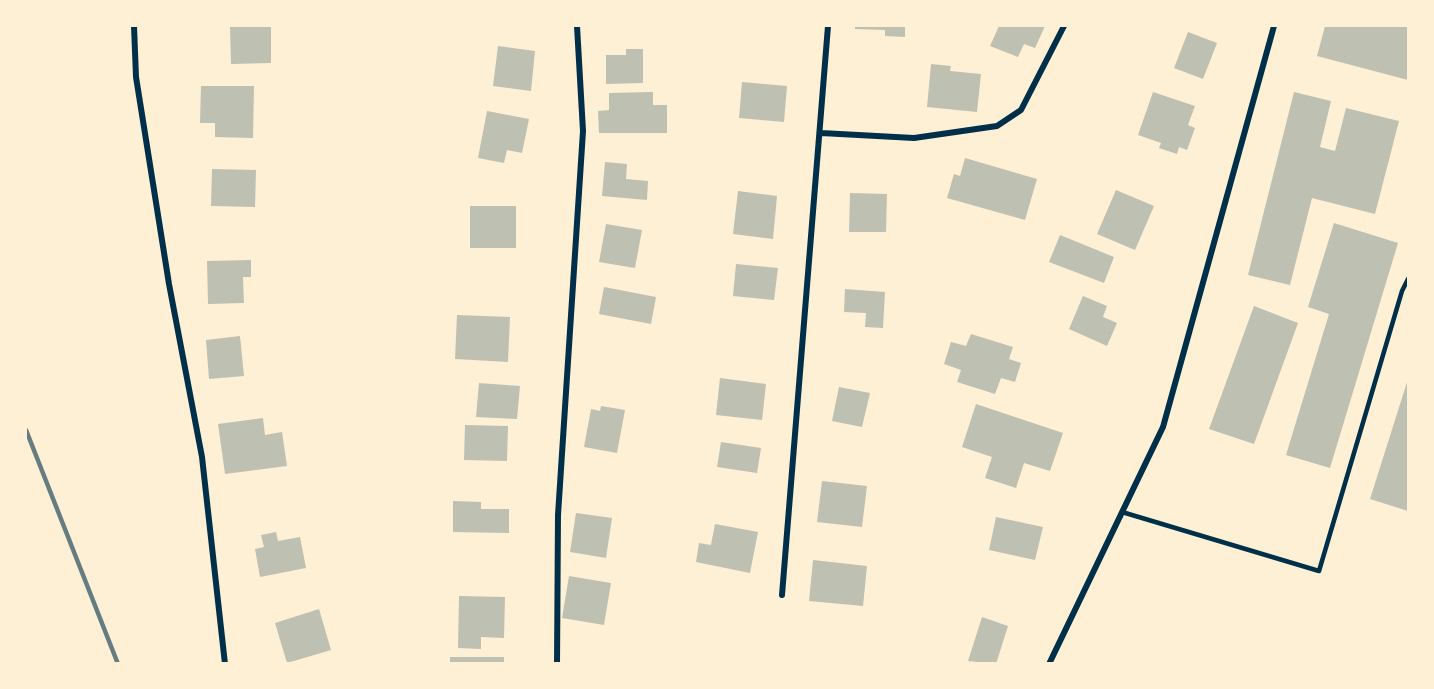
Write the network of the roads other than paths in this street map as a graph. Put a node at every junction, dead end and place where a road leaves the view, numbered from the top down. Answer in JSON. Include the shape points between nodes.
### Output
{"nodes":[{"id":1,"x":134,"y":26,"type":"edge"},
{"id":2,"x":577,"y":26,"type":"edge"},
{"id":3,"x":828,"y":26,"type":"edge"},
{"id":4,"x":1064,"y":26,"type":"edge"},
{"id":5,"x":1274,"y":26,"type":"edge"},
{"id":6,"x":821,"y":133,"type":"junction"},
{"id":7,"x":1408,"y":279,"type":"edge"},
{"id":8,"x":1402,"y":291,"type":"junction"},
{"id":9,"x":1408,"y":293,"type":"edge"},
{"id":10,"x":1122,"y":512,"type":"junction"},
{"id":11,"x":782,"y":595,"type":"dead end"},
{"id":12,"x":225,"y":663,"type":"edge"},
{"id":13,"x":557,"y":663,"type":"edge"},
{"id":14,"x":1049,"y":663,"type":"edge"}],
"edges":[{"from":1,"to":12,"type":"street","via":[[140,100],[169,284],[202,457]]},
{"from":2,"to":13,"type":"street","via":[[583,131],[558,515]]},
{"from":3,"to":6,"type":"street"},
{"from":4,"to":6,"type":"street","via":[[1021,110],[996,126],[914,138]]},
{"from":5,"to":10,"type":"street","via":[[1163,427]]},
{"from":6,"to":11,"type":"street"},
{"from":7,"to":8,"type":"lane"},
{"from":8,"to":9,"type":"lane"},
{"from":8,"to":10,"type":"lane","via":[[1319,571]]},
{"from":10,"to":14,"type":"street"}]}
